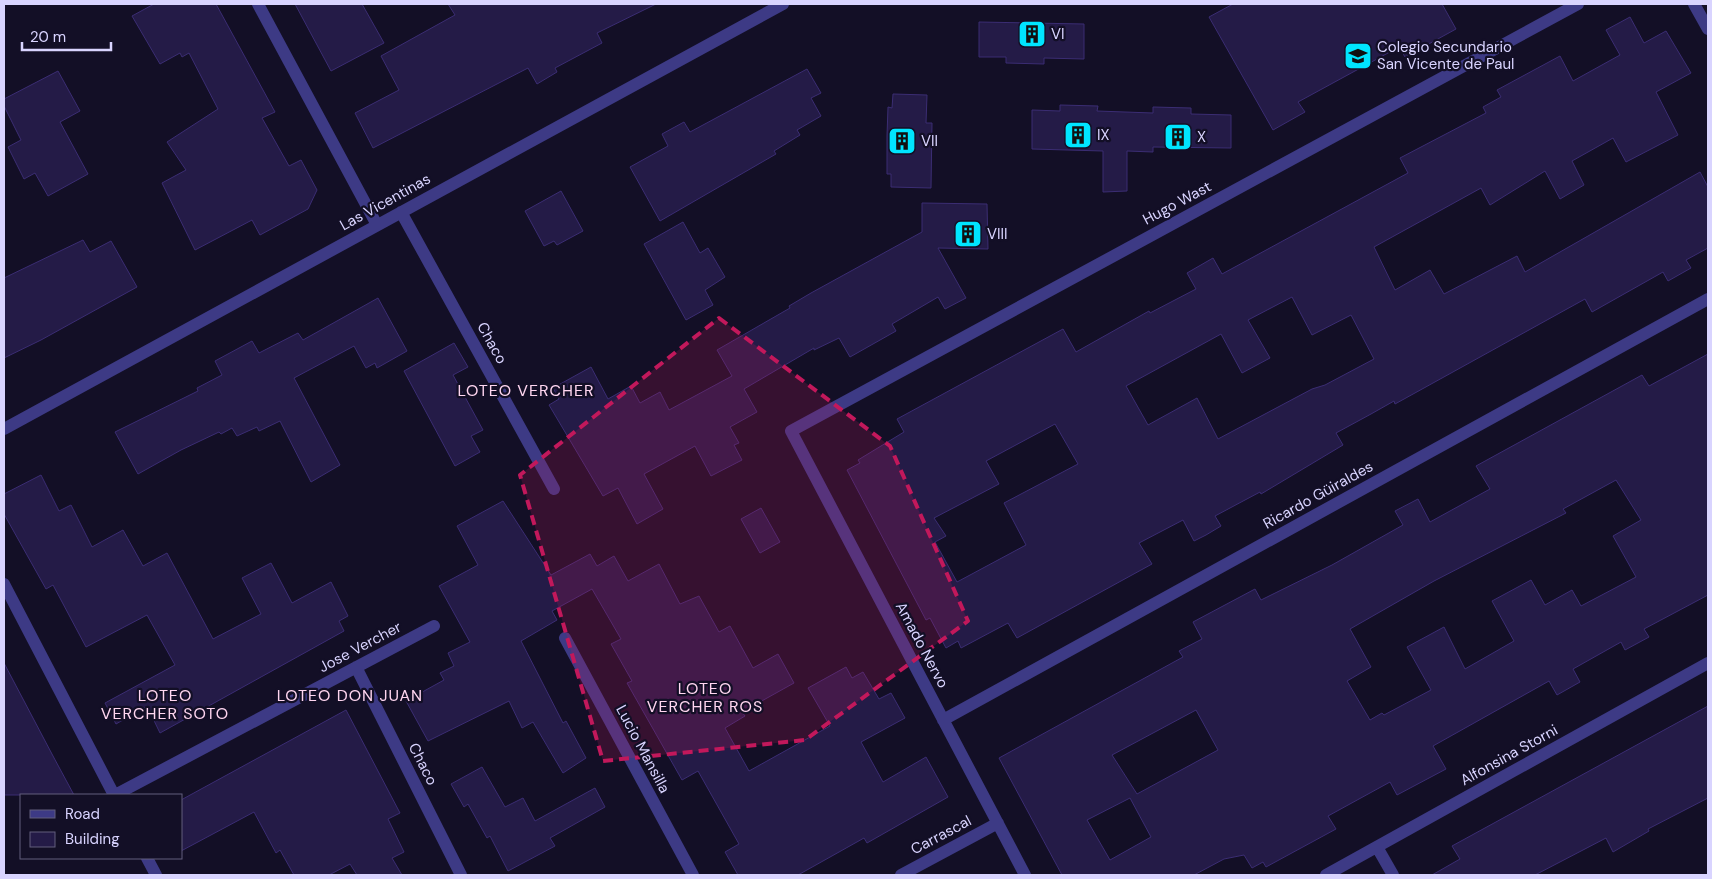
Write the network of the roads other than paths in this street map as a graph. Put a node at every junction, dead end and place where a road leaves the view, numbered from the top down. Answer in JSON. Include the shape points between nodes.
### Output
{"nodes":[{"id":1,"x":258,"y":4,"type":"edge"},
{"id":2,"x":783,"y":4,"type":"edge"},
{"id":3,"x":1578,"y":4,"type":"edge"},
{"id":4,"x":1694,"y":4,"type":"edge"},
{"id":5,"x":1708,"y":29,"type":"edge"},
{"id":6,"x":401,"y":212,"type":"junction"},
{"id":7,"x":377,"y":225,"type":"junction"},
{"id":8,"x":1708,"y":298,"type":"edge"},
{"id":9,"x":4,"y":429,"type":"edge"},
{"id":10,"x":792,"y":431,"type":"joint"},
{"id":11,"x":554,"y":489,"type":"dead end"},
{"id":12,"x":4,"y":584,"type":"edge"},
{"id":13,"x":434,"y":626,"type":"dead end"},
{"id":14,"x":565,"y":638,"type":"dead end"},
{"id":15,"x":1708,"y":663,"type":"edge"},
{"id":16,"x":356,"y":667,"type":"junction"},
{"id":17,"x":943,"y":720,"type":"junction"},
{"id":18,"x":113,"y":794,"type":"edge"},
{"id":19,"x":116,"y":794,"type":"edge"},
{"id":20,"x":998,"y":824,"type":"junction"},
{"id":21,"x":1377,"y":847,"type":"junction"},
{"id":22,"x":148,"y":859,"type":"edge"},
{"id":23,"x":156,"y":875,"type":"edge"},
{"id":24,"x":461,"y":875,"type":"edge"},
{"id":25,"x":693,"y":875,"type":"edge"},
{"id":26,"x":900,"y":875,"type":"edge"},
{"id":27,"x":1025,"y":875,"type":"edge"},
{"id":28,"x":1326,"y":875,"type":"edge"},
{"id":29,"x":1393,"y":875,"type":"edge"}],
"edges":[{"from":1,"to":7,"type":"street"},
{"from":2,"to":6,"type":"street","name":"Las Vicentinas"},
{"from":3,"to":10,"type":"street","name":"Hugo Wast"},
{"from":4,"to":5,"type":"street"},
{"from":6,"to":7,"type":"street","name":"Las Vicentinas"},
{"from":6,"to":11,"type":"street","name":"Chaco"},
{"from":7,"to":9,"type":"street","name":"Las Vicentinas"},
{"from":8,"to":17,"type":"street","name":"Ricardo Güiraldes"},
{"from":10,"to":17,"type":"street","name":"Amado Nervo"},
{"from":12,"to":18,"type":"street"},
{"from":13,"to":16,"type":"street","name":"Jose Vercher"},
{"from":14,"to":25,"type":"street","name":"Lucio Mansilla"},
{"from":15,"to":21,"type":"street","name":"Alfonsina Storni"},
{"from":16,"to":19,"type":"street","name":"Jose Vercher"},
{"from":16,"to":24,"type":"street","name":"Chaco"},
{"from":17,"to":20,"type":"street","name":"Amado Nervo"},
{"from":20,"to":26,"type":"street","name":"Carrascal"},
{"from":20,"to":27,"type":"street","name":"Amado Nervo"},
{"from":21,"to":28,"type":"street","name":"Alfonsina Storni"},
{"from":21,"to":29,"type":"street"},
{"from":22,"to":23,"type":"street"}]}
